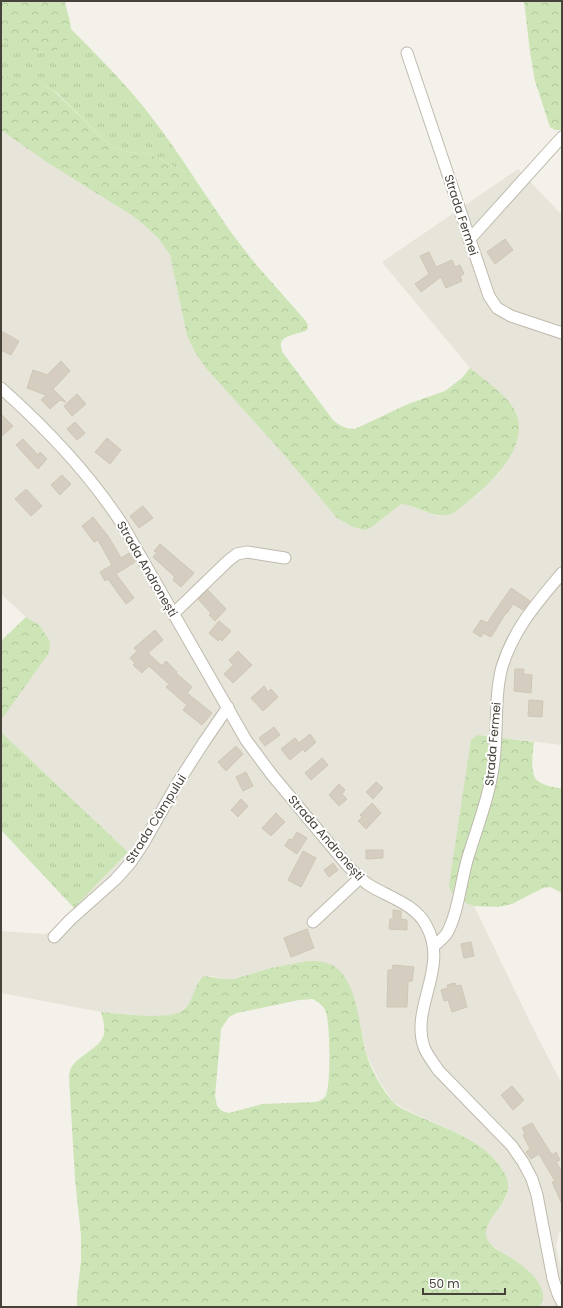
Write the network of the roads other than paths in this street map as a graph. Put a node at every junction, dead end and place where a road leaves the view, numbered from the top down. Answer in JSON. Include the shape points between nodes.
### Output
{"nodes":[{"id":1,"x":407,"y":53,"type":"dead end"},
{"id":2,"x":562,"y":137,"type":"edge"},
{"id":3,"x":469,"y":240,"type":"junction"},
{"id":4,"x":562,"y":333,"type":"edge"},
{"id":5,"x":1,"y":388,"type":"edge"},
{"id":6,"x":285,"y":558,"type":"dead end"},
{"id":7,"x":562,"y":573,"type":"edge"},
{"id":8,"x":173,"y":614,"type":"junction"},
{"id":9,"x":228,"y":707,"type":"junction"},
{"id":10,"x":360,"y":878,"type":"junction"},
{"id":11,"x":313,"y":922,"type":"dead end"},
{"id":12,"x":54,"y":937,"type":"dead end"},
{"id":13,"x":434,"y":946,"type":"junction"},
{"id":14,"x":562,"y":1302,"type":"edge"}],
"edges":[{"from":1,"to":3,"type":"street","name":"Strada Fermei"},
{"from":2,"to":3,"type":"street"},
{"from":3,"to":4,"type":"street","name":"Strada Fermei","via":[[489,296],[497,308],[511,316]]},
{"from":5,"to":8,"type":"street","name":"Strada Andronești","via":[[28,412],[106,500]]},
{"from":6,"to":8,"type":"street","via":[[247,552],[237,554]]},
{"from":7,"to":13,"type":"street","name":"Strada Fermei","via":[[532,608],[508,649],[498,690],[491,787],[468,858],[451,924],[446,935]]},
{"from":8,"to":9,"type":"street","name":"Strada Andronești"},
{"from":9,"to":10,"type":"street","name":"Strada Andronești","via":[[246,740],[272,775]]},
{"from":9,"to":12,"type":"street","name":"Strada Câmpului","via":[[131,862]]},
{"from":10,"to":11,"type":"street"},
{"from":10,"to":13,"type":"street","name":"Strada Andronești","via":[[416,912],[426,924]]},
{"from":13,"to":14,"type":"street","name":"Strada Andronești","via":[[434,964],[422,1021],[423,1046],[438,1070],[512,1146],[523,1162],[537,1195],[553,1279]]}]}
